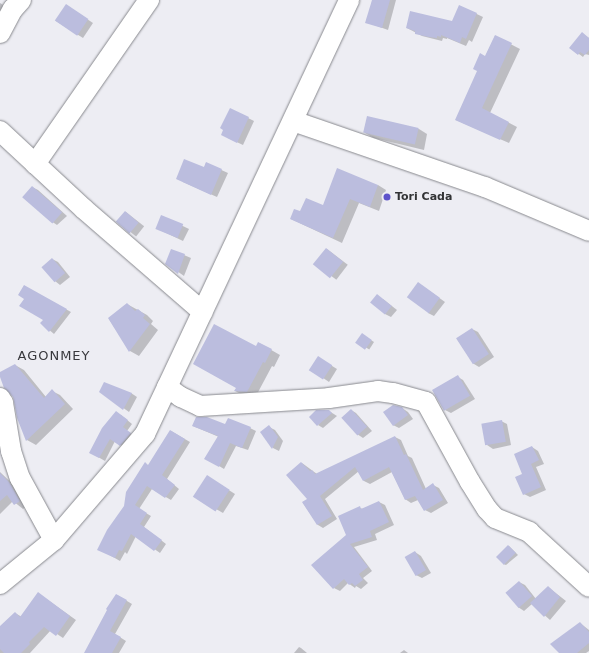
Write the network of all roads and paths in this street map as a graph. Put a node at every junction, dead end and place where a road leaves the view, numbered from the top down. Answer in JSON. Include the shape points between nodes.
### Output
{"nodes":[{"id":1,"x":21,"y":0,"type":"edge"},
{"id":2,"x":148,"y":0,"type":"edge"},
{"id":3,"x":349,"y":0,"type":"edge"},
{"id":4,"x":0,"y":33,"type":"edge"},
{"id":5,"x":293,"y":120,"type":"junction"},
{"id":6,"x":0,"y":131,"type":"edge"},
{"id":7,"x":35,"y":164,"type":"junction"},
{"id":8,"x":589,"y":231,"type":"edge"},
{"id":9,"x":202,"y":312,"type":"junction"},
{"id":10,"x":167,"y":387,"type":"junction"},
{"id":11,"x":0,"y":398,"type":"edge"},
{"id":12,"x":54,"y":540,"type":"junction"},
{"id":13,"x":0,"y":584,"type":"edge"},
{"id":14,"x":589,"y":587,"type":"edge"}],
"edges":[{"from":1,"to":4,"type":"street"},
{"from":2,"to":7,"type":"street"},
{"from":3,"to":5,"type":"street"},
{"from":5,"to":8,"type":"street","via":[[485,187]]},
{"from":5,"to":9,"type":"street"},
{"from":6,"to":7,"type":"street"},
{"from":7,"to":9,"type":"street"},
{"from":9,"to":10,"type":"street"},
{"from":10,"to":12,"type":"street","via":[[145,434]]},
{"from":10,"to":14,"type":"street","via":[[200,406],[269,403],[378,391],[426,402],[487,509],[495,518],[529,532]]},
{"from":11,"to":12,"type":"street","via":[[11,451],[20,478]]},
{"from":12,"to":13,"type":"street"}]}
